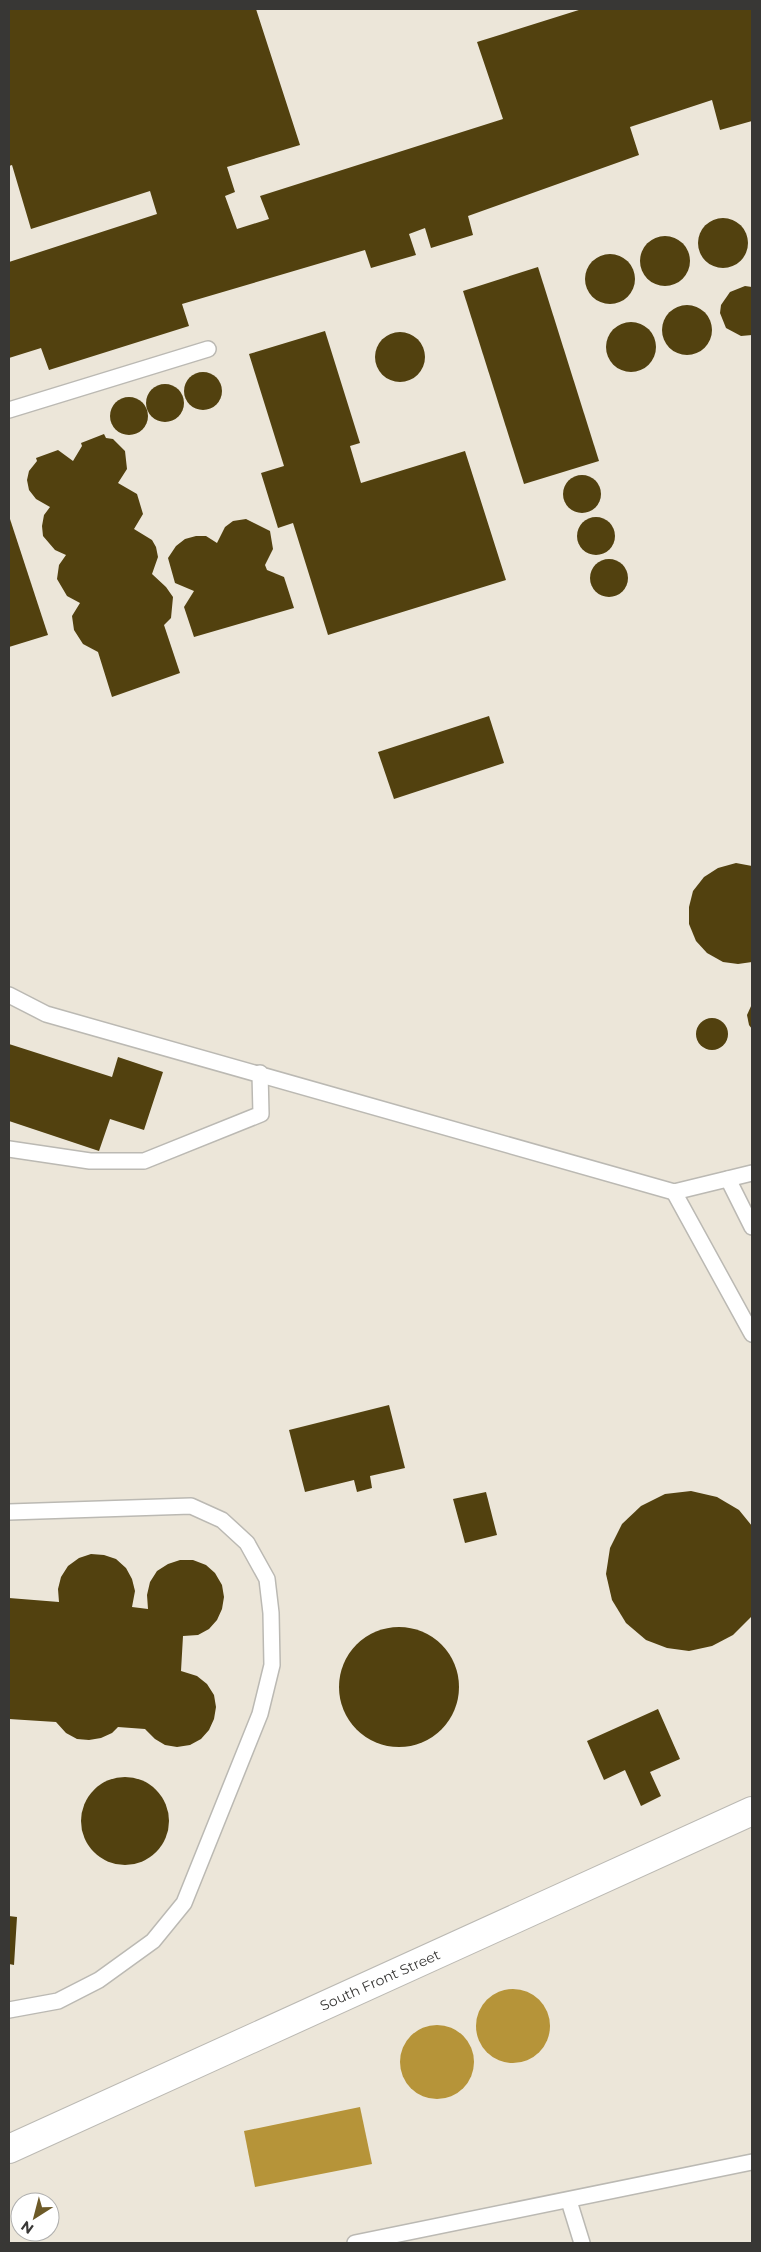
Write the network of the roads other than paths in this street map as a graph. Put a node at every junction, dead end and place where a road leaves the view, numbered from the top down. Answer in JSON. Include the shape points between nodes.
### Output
{"nodes":[{"id":1,"x":208,"y":349,"type":"dead end"},
{"id":2,"x":9,"y":410,"type":"edge"},
{"id":3,"x":9,"y":995,"type":"edge"},
{"id":4,"x":260,"y":1073,"type":"junction"},
{"id":5,"x":9,"y":1149,"type":"edge"},
{"id":6,"x":752,"y":1173,"type":"edge"},
{"id":7,"x":728,"y":1179,"type":"junction"},
{"id":8,"x":674,"y":1192,"type":"junction"},
{"id":9,"x":752,"y":1227,"type":"edge"},
{"id":10,"x":752,"y":1334,"type":"edge"},
{"id":11,"x":9,"y":1512,"type":"edge"},
{"id":12,"x":752,"y":1811,"type":"edge"},
{"id":13,"x":9,"y":2010,"type":"edge"},
{"id":14,"x":9,"y":2149,"type":"edge"},
{"id":15,"x":752,"y":2162,"type":"edge"},
{"id":16,"x":569,"y":2201,"type":"junction"},
{"id":17,"x":355,"y":2243,"type":"edge"},
{"id":18,"x":582,"y":2243,"type":"edge"}],
"edges":[{"from":1,"to":2,"type":"lane"},
{"from":3,"to":4,"type":"lane","via":[[46,1014]]},
{"from":4,"to":5,"type":"lane","via":[[262,1114],[144,1161],[90,1162]]},
{"from":4,"to":8,"type":"lane"},
{"from":6,"to":7,"type":"lane"},
{"from":7,"to":8,"type":"lane"},
{"from":7,"to":9,"type":"lane"},
{"from":8,"to":10,"type":"lane"},
{"from":11,"to":13,"type":"lane","via":[[191,1506],[222,1520],[247,1543],[267,1579],[272,1665],[260,1714],[184,1903],[153,1941],[99,1980],[58,2001]]},
{"from":12,"to":14,"type":"street","name":"South Front Street"},
{"from":15,"to":16,"type":"lane"},
{"from":16,"to":17,"type":"lane"},
{"from":16,"to":18,"type":"lane"}]}
